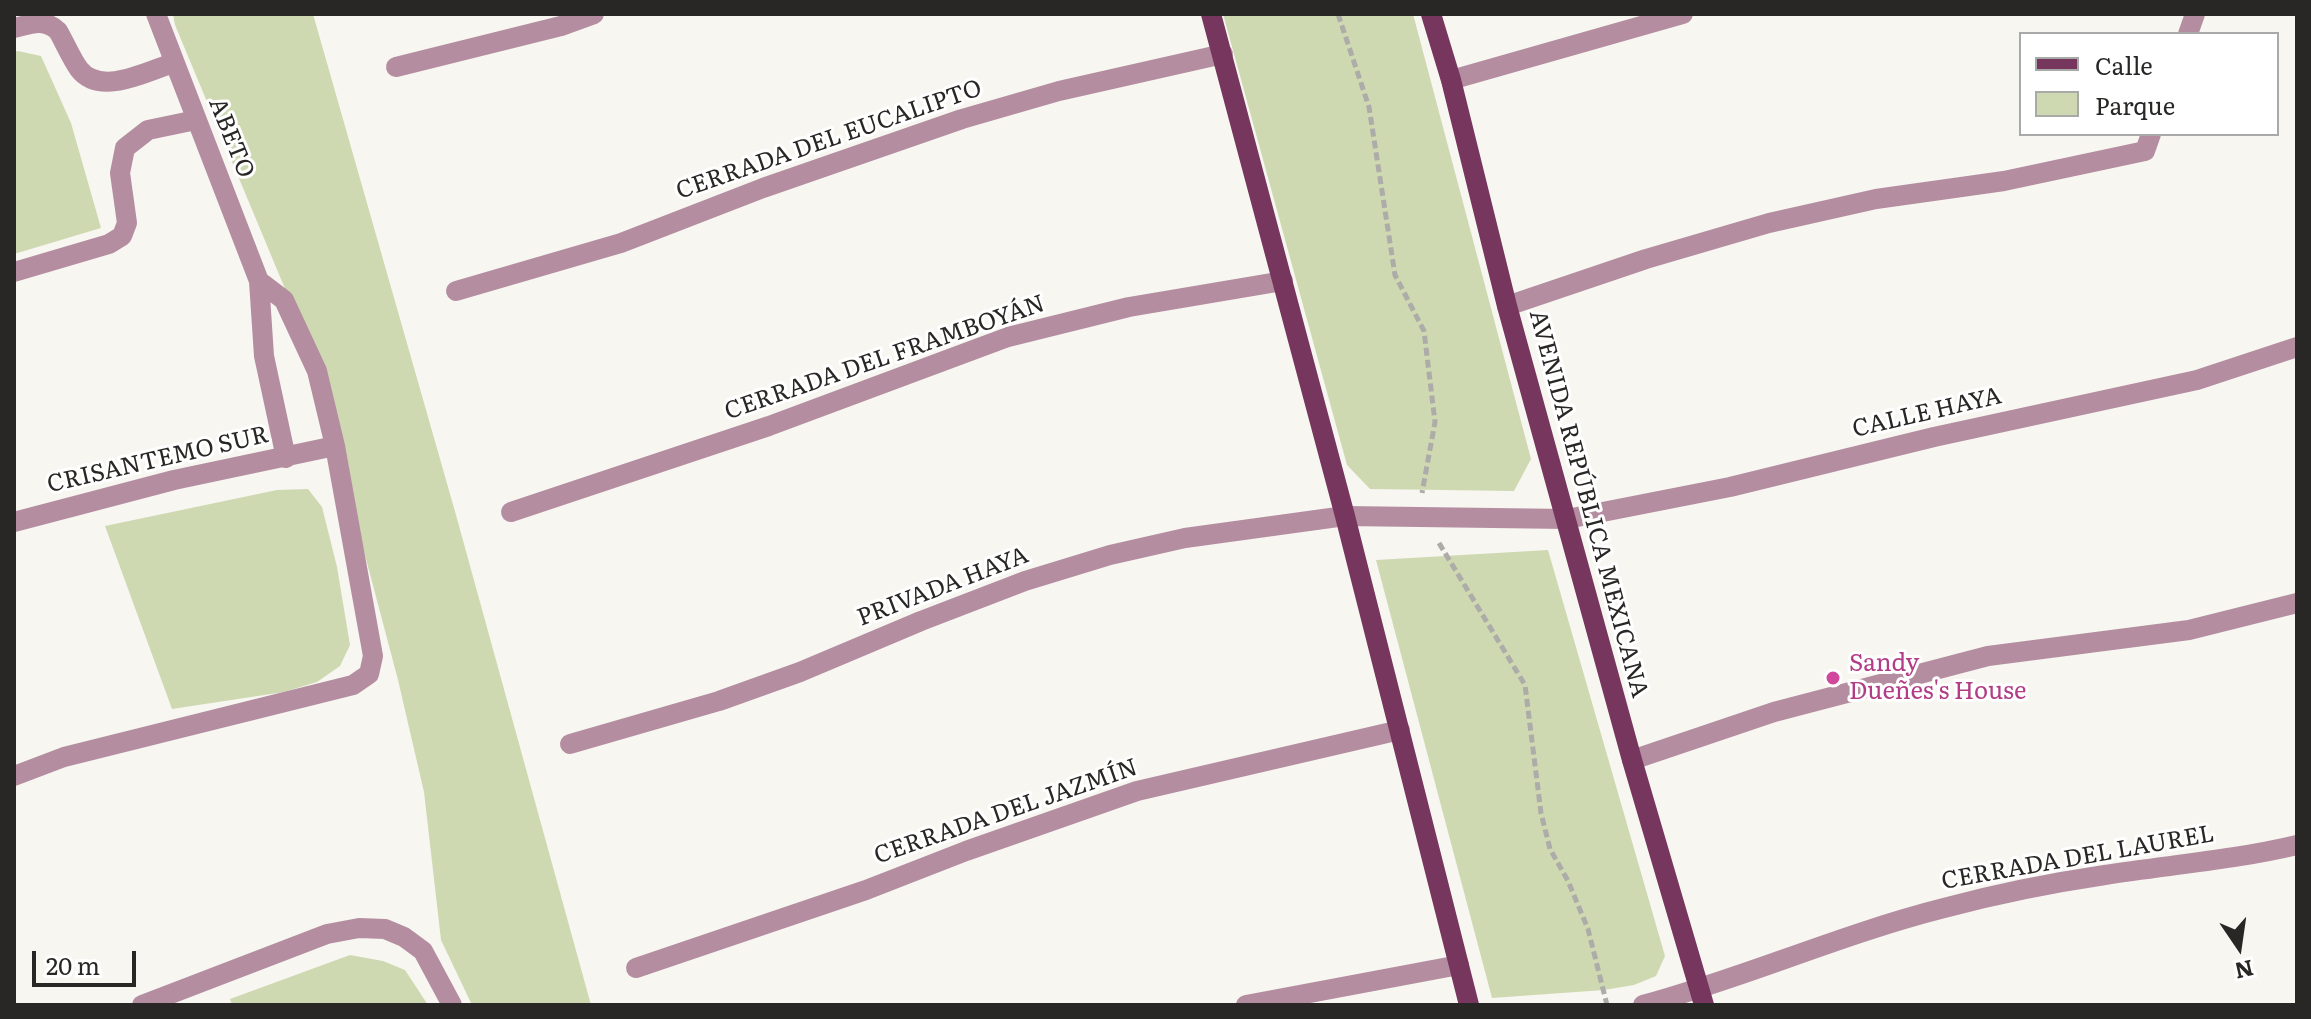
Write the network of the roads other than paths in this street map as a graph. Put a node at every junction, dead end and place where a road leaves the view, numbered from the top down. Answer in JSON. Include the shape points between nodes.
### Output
{"nodes":[{"id":1,"x":156,"y":14,"type":"edge"},
{"id":2,"x":594,"y":14,"type":"edge"},
{"id":3,"x":1211,"y":14,"type":"edge"},
{"id":4,"x":1431,"y":14,"type":"edge"},
{"id":5,"x":1683,"y":14,"type":"edge"},
{"id":6,"x":14,"y":28,"type":"edge"},
{"id":7,"x":1223,"y":54,"type":"junction"},
{"id":8,"x":173,"y":63,"type":"junction"},
{"id":9,"x":396,"y":67,"type":"dead end"},
{"id":10,"x":1451,"y":80,"type":"junction"},
{"id":11,"x":196,"y":120,"type":"junction"},
{"id":12,"x":2150,"y":136,"type":"edge"},
{"id":13,"x":14,"y":272,"type":"edge"},
{"id":14,"x":259,"y":281,"type":"junction"},
{"id":15,"x":1283,"y":281,"type":"junction"},
{"id":16,"x":456,"y":291,"type":"dead end"},
{"id":17,"x":1507,"y":306,"type":"junction"},
{"id":18,"x":2297,"y":347,"type":"edge"},
{"id":19,"x":335,"y":446,"type":"junction"},
{"id":20,"x":286,"y":458,"type":"junction"},
{"id":21,"x":511,"y":512,"type":"dead end"},
{"id":22,"x":1345,"y":516,"type":"junction"},
{"id":23,"x":1567,"y":519,"type":"junction"},
{"id":24,"x":14,"y":522,"type":"edge"},
{"id":25,"x":2297,"y":603,"type":"edge"},
{"id":26,"x":1400,"y":730,"type":"junction"},
{"id":27,"x":570,"y":744,"type":"dead end"},
{"id":28,"x":1632,"y":760,"type":"junction"},
{"id":29,"x":14,"y":776,"type":"edge"},
{"id":30,"x":2297,"y":845,"type":"edge"},
{"id":31,"x":1459,"y":965,"type":"junction"},
{"id":32,"x":636,"y":968,"type":"dead end"},
{"id":33,"x":1701,"y":997,"type":"edge"},
{"id":34,"x":142,"y":1005,"type":"edge"},
{"id":35,"x":452,"y":1005,"type":"edge"},
{"id":36,"x":1246,"y":1005,"type":"edge"},
{"id":37,"x":1469,"y":1005,"type":"edge"},
{"id":38,"x":1643,"y":1005,"type":"edge"}],
"edges":[{"from":1,"to":8,"type":"street","name":"ABETO"},
{"from":2,"to":9,"type":"street"},
{"from":3,"to":7,"type":"main road"},
{"from":4,"to":10,"type":"main road","name":"AVENIDA REPÚBLICA MEXICANA"},
{"from":5,"to":10,"type":"street"},
{"from":6,"to":8,"type":"street","via":[[53,26],[80,71],[100,82]]},
{"from":7,"to":15,"type":"main road"},
{"from":7,"to":16,"type":"street","name":"CERRADA DEL EUCALIPTO","via":[[962,119],[621,243]]},
{"from":8,"to":11,"type":"street","name":"ABETO"},
{"from":10,"to":17,"type":"main road","name":"AVENIDA REPÚBLICA MEXICANA"},
{"from":11,"to":13,"type":"street","via":[[148,130],[125,148],[120,173],[127,223],[122,236]]},
{"from":11,"to":14,"type":"street","name":"ABETO"},
{"from":12,"to":17,"type":"street","via":[[2145,151],[1769,223]]},
{"from":14,"to":19,"type":"street","via":[[284,300],[303,335]]},
{"from":14,"to":20,"type":"street","name":"CRISANTEMO SUR","via":[[264,356]]},
{"from":15,"to":21,"type":"street","name":"CERRADA DEL FRAMBOYÁN","via":[[1129,307],[1008,337],[769,426]]},
{"from":15,"to":22,"type":"main road"},
{"from":17,"to":23,"type":"main road","name":"AVENIDA REPÚBLICA MEXICANA"},
{"from":18,"to":23,"type":"street","name":"CALLE HAYA","via":[[2197,380]]},
{"from":19,"to":20,"type":"street"},
{"from":19,"to":29,"type":"street","via":[[373,656],[369,674],[353,685],[64,757]]},
{"from":20,"to":24,"type":"street","name":"CRISANTEMO SUR","via":[[174,480]]},
{"from":22,"to":23,"type":"street","name":"CALLE HAYA"},
{"from":22,"to":26,"type":"main road"},
{"from":22,"to":27,"type":"street","name":"PRIVADA HAYA","via":[[1185,538],[1110,555],[1025,581],[719,701]]},
{"from":23,"to":28,"type":"main road","name":"AVENIDA REPÚBLICA MEXICANA"},
{"from":25,"to":28,"type":"street","via":[[2189,630],[1988,656],[1774,712]]},
{"from":26,"to":31,"type":"main road"},
{"from":26,"to":32,"type":"street","name":"CERRADA DEL JAZMÍN","via":[[1137,791]]},
{"from":28,"to":33,"type":"main road","name":"AVENIDA REPÚBLICA MEXICANA"},
{"from":30,"to":33,"type":"street","name":"CERRADA DEL LAUREL","via":[[1943,908]]},
{"from":31,"to":36,"type":"street"},
{"from":31,"to":37,"type":"main road"},
{"from":33,"to":38,"type":"street","name":"CERRADA DEL LAUREL"},
{"from":34,"to":35,"type":"street","via":[[327,934],[359,928],[385,929],[423,951]]}]}
